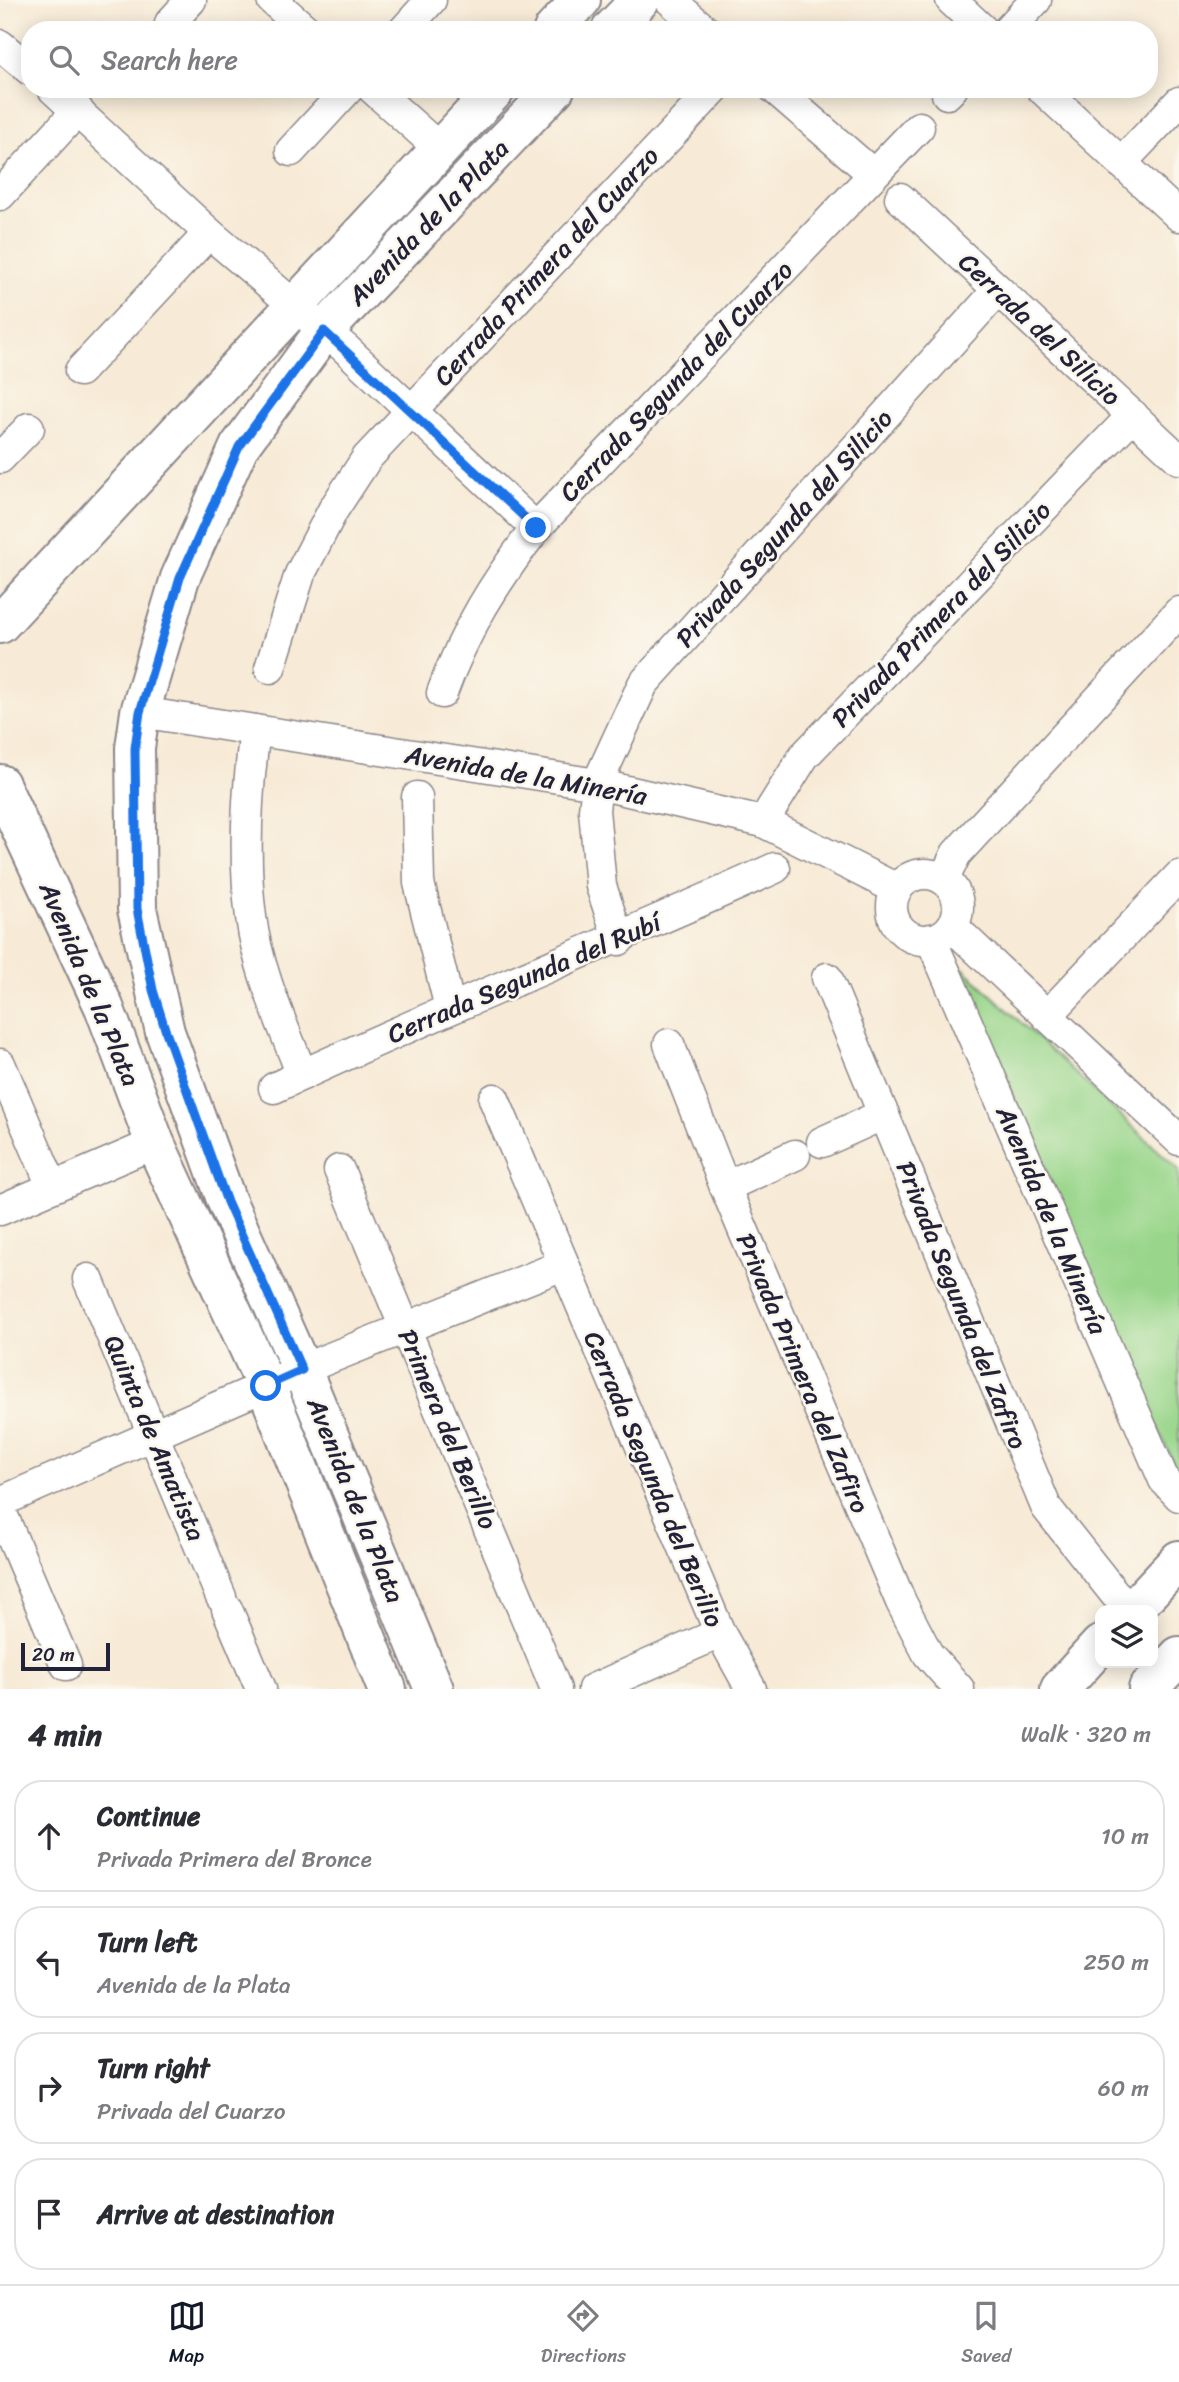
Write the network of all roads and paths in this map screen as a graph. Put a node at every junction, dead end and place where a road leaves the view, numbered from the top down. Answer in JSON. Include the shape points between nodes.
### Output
{"nodes":[{"id":1,"x":191,"y":0,"type":"edge"},
{"id":2,"x":272,"y":0,"type":"edge"},
{"id":3,"x":431,"y":0,"type":"edge"},
{"id":4,"x":581,"y":0,"type":"edge"},
{"id":5,"x":640,"y":0,"type":"edge"},
{"id":6,"x":670,"y":0,"type":"edge"},
{"id":7,"x":951,"y":0,"type":"edge"},
{"id":8,"x":1036,"y":0,"type":"edge"},
{"id":9,"x":172,"y":21,"type":"edge"},
{"id":10,"x":296,"y":21,"type":"edge"},
{"id":11,"x":412,"y":21,"type":"edge"},
{"id":12,"x":561,"y":21,"type":"edge"},
{"id":13,"x":620,"y":21,"type":"edge"},
{"id":14,"x":694,"y":21,"type":"edge"},
{"id":15,"x":973,"y":21,"type":"edge"},
{"id":16,"x":1016,"y":21,"type":"edge"},
{"id":17,"x":0,"y":45,"type":"edge"},
{"id":18,"x":21,"y":62,"type":"edge"},
{"id":19,"x":64,"y":98,"type":"edge"},
{"id":20,"x":340,"y":98,"type":"edge"},
{"id":21,"x":383,"y":98,"type":"edge"},
{"id":22,"x":488,"y":98,"type":"edge"},
{"id":23,"x":546,"y":98,"type":"edge"},
{"id":24,"x":705,"y":98,"type":"edge"},
{"id":25,"x":785,"y":98,"type":"edge"},
{"id":26,"x":1052,"y":98,"type":"edge"},
{"id":27,"x":1179,"y":102,"type":"edge"},
{"id":28,"x":78,"y":110,"type":"junction"},
{"id":29,"x":919,"y":127,"type":"dead end"},
{"id":30,"x":440,"y":149,"type":"junction"},
{"id":31,"x":291,"y":151,"type":"dead end"},
{"id":32,"x":1121,"y":163,"type":"junction"},
{"id":33,"x":873,"y":174,"type":"junction"},
{"id":34,"x":0,"y":195,"type":"edge"},
{"id":35,"x":900,"y":198,"type":"dead end"},
{"id":36,"x":1179,"y":216,"type":"edge"},
{"id":37,"x":209,"y":233,"type":"junction"},
{"id":38,"x":998,"y":290,"type":"junction"},
{"id":39,"x":295,"y":307,"type":"junction"},
{"id":40,"x":324,"y":331,"type":"junction"},
{"id":41,"x":80,"y":371,"type":"dead end"},
{"id":42,"x":410,"y":410,"type":"junction"},
{"id":43,"x":197,"y":415,"type":"junction"},
{"id":44,"x":1133,"y":415,"type":"junction"},
{"id":45,"x":29,"y":428,"type":"dead end"},
{"id":46,"x":239,"y":447,"type":"junction"},
{"id":47,"x":0,"y":458,"type":"edge"},
{"id":48,"x":1179,"y":459,"type":"edge"},
{"id":49,"x":536,"y":528,"type":"junction"},
{"id":50,"x":1179,"y":612,"type":"edge"},
{"id":51,"x":0,"y":624,"type":"edge"},
{"id":52,"x":270,"y":668,"type":"dead end"},
{"id":53,"x":442,"y":693,"type":"dead end"},
{"id":54,"x":140,"y":712,"type":"junction"},
{"id":55,"x":254,"y":730,"type":"junction"},
{"id":56,"x":0,"y":783,"type":"edge"},
{"id":57,"x":597,"y":784,"type":"junction"},
{"id":58,"x":417,"y":797,"type":"dead end"},
{"id":59,"x":763,"y":822,"type":"junction"},
{"id":60,"x":775,"y":868,"type":"dead end"},
{"id":61,"x":1179,"y":876,"type":"edge"},
{"id":62,"x":944,"y":879,"type":"junction"},
{"id":63,"x":897,"y":889,"type":"junction"},
{"id":64,"x":942,"y":933,"type":"junction"},
{"id":65,"x":619,"y":940,"type":"junction"},
{"id":66,"x":827,"y":978,"type":"dead end"},
{"id":67,"x":153,"y":990,"type":"junction"},
{"id":68,"x":104,"y":1007,"type":"junction"},
{"id":69,"x":450,"y":1008,"type":"junction"},
{"id":70,"x":1047,"y":1016,"type":"junction"},
{"id":71,"x":669,"y":1044,"type":"dead end"},
{"id":72,"x":0,"y":1064,"type":"edge"},
{"id":73,"x":302,"y":1075,"type":"junction"},
{"id":74,"x":274,"y":1088,"type":"dead end"},
{"id":75,"x":494,"y":1099,"type":"dead end"},
{"id":76,"x":884,"y":1114,"type":"junction"},
{"id":77,"x":1177,"y":1135,"type":"edge"},
{"id":78,"x":155,"y":1143,"type":"junction"},
{"id":79,"x":339,"y":1170,"type":"dead end"},
{"id":80,"x":52,"y":1186,"type":"junction"},
{"id":81,"x":725,"y":1187,"type":"junction"},
{"id":82,"x":0,"y":1210,"type":"edge"},
{"id":83,"x":563,"y":1265,"type":"junction"},
{"id":84,"x":88,"y":1279,"type":"dead end"},
{"id":85,"x":405,"y":1327,"type":"junction"},
{"id":86,"x":302,"y":1370,"type":"junction"},
{"id":87,"x":266,"y":1386,"type":"junction"},
{"id":88,"x":155,"y":1435,"type":"junction"},
{"id":89,"x":1179,"y":1496,"type":"edge"},
{"id":90,"x":0,"y":1502,"type":"edge"},
{"id":91,"x":0,"y":1509,"type":"edge"},
{"id":92,"x":1179,"y":1560,"type":"edge"},
{"id":93,"x":1127,"y":1605,"type":"edge"},
{"id":94,"x":1137,"y":1605,"type":"edge"},
{"id":95,"x":720,"y":1633,"type":"junction"},
{"id":96,"x":1095,"y":1650,"type":"edge"},
{"id":97,"x":1179,"y":1656,"type":"edge"},
{"id":98,"x":71,"y":1677,"type":"edge"},
{"id":99,"x":261,"y":1689,"type":"edge"},
{"id":100,"x":387,"y":1689,"type":"edge"},
{"id":101,"x":434,"y":1689,"type":"edge"},
{"id":102,"x":556,"y":1689,"type":"edge"},
{"id":103,"x":593,"y":1689,"type":"edge"},
{"id":104,"x":751,"y":1689,"type":"edge"},
{"id":105,"x":959,"y":1689,"type":"edge"},
{"id":106,"x":1060,"y":1689,"type":"edge"},
{"id":107,"x":1148,"y":1689,"type":"edge"}],
"edges":[{"from":1,"to":9,"type":"street"},
{"from":2,"to":10,"type":"street"},
{"from":3,"to":11,"type":"street"},
{"from":4,"to":12,"type":"street"},
{"from":5,"to":13,"type":"street"},
{"from":6,"to":14,"type":"street"},
{"from":7,"to":15,"type":"street"},
{"from":8,"to":16,"type":"street"},
{"from":17,"to":18,"type":"street"},
{"from":19,"to":28,"type":"street"},
{"from":20,"to":31,"type":"street"},
{"from":21,"to":30,"type":"street"},
{"from":22,"to":30,"type":"street","name":"Avenida de la Plata"},
{"from":23,"to":40,"type":"street","name":"Avenida de la Plata"},
{"from":24,"to":42,"type":"street","name":"Cerrada Primera del Cuarzo"},
{"from":25,"to":33,"type":"street"},
{"from":26,"to":32,"type":"street"},
{"from":27,"to":32,"type":"street"},
{"from":28,"to":34,"type":"street"},
{"from":28,"to":37,"type":"street"},
{"from":29,"to":33,"type":"street","name":"Cerrada Segunda del Cuarzo"},
{"from":30,"to":39,"type":"street","name":"Avenida de la Plata"},
{"from":32,"to":36,"type":"street"},
{"from":33,"to":49,"type":"street","name":"Cerrada Segunda del Cuarzo"},
{"from":35,"to":38,"type":"street","name":"Cerrada del Silicio"},
{"from":37,"to":39,"type":"street"},
{"from":37,"to":41,"type":"street"},
{"from":38,"to":44,"type":"street","name":"Cerrada del Silicio"},
{"from":38,"to":57,"type":"street","name":"Privada Segunda del Silicio","via":[[643,684]]},
{"from":39,"to":40,"type":"street"},
{"from":39,"to":43,"type":"street","name":"Avenida de la Plata"},
{"from":40,"to":42,"type":"street"},
{"from":40,"to":46,"type":"street","name":"Avenida de la Plata"},
{"from":42,"to":49,"type":"street"},
{"from":42,"to":52,"type":"street","name":"Cerrada Primera del Cuarzo","via":[[367,458],[333,510],[300,574]]},
{"from":43,"to":46,"type":"street"},
{"from":43,"to":51,"type":"street","name":"Avenida de la Plata"},
{"from":44,"to":48,"type":"street","name":"Cerrada del Silicio"},
{"from":44,"to":59,"type":"street","name":"Privada Primera del Silicio","via":[[804,756]]},
{"from":45,"to":47,"type":"street"},
{"from":46,"to":54,"type":"street","name":"Avenida de la Plata","via":[[180,578]]},
{"from":49,"to":53,"type":"street","name":"Cerrada Segunda del Cuarzo","via":[[494,584],[460,644]]},
{"from":50,"to":62,"type":"street","via":[[956,854]]},
{"from":54,"to":55,"type":"street","name":"Avenida de la Minería"},
{"from":54,"to":67,"type":"street","name":"Avenida de la Plata","via":[[135,748],[137,909]]},
{"from":55,"to":57,"type":"street","name":"Avenida de la Minería"},
{"from":55,"to":73,"type":"street","via":[[247,854],[251,919],[269,987]]},
{"from":56,"to":68,"type":"street","name":"Avenida de la Plata"},
{"from":57,"to":59,"type":"street","name":"Avenida de la Minería"},
{"from":57,"to":65,"type":"street","via":[[594,810],[601,886]]},
{"from":58,"to":69,"type":"street","via":[[419,883]]},
{"from":59,"to":63,"type":"street","name":"Avenida de la Minería"},
{"from":60,"to":65,"type":"street","name":"Cerrada Segunda del Rubí"},
{"from":61,"to":70,"type":"street"},
{"from":62,"to":63,"type":"street","via":[[918,874]]},
{"from":62,"to":64,"type":"street","via":[[958,906]]},
{"from":63,"to":64,"type":"street","via":[[893,914],[898,926],[919,939]]},
{"from":64,"to":70,"type":"street"},
{"from":64,"to":89,"type":"street","name":"Avenida de la Minería","via":[[1164,1480]]},
{"from":65,"to":69,"type":"street","name":"Cerrada Segunda del Rubí"},
{"from":66,"to":76,"type":"street","name":"Privada Segunda del Zafiro"},
{"from":67,"to":68,"type":"street"},
{"from":67,"to":86,"type":"street","name":"Avenida de la Plata","via":[[227,1202]]},
{"from":68,"to":78,"type":"street","name":"Avenida de la Plata"},
{"from":69,"to":73,"type":"street","name":"Cerrada Segunda del Rubí"},
{"from":70,"to":77,"type":"street"},
{"from":71,"to":81,"type":"street","name":"Privada Primera del Zafiro"},
{"from":72,"to":80,"type":"street"},
{"from":73,"to":74,"type":"street","name":"Cerrada Segunda del Rubí"},
{"from":75,"to":83,"type":"street","name":"Cerrada Segunda del Berilio"},
{"from":76,"to":81,"type":"street"},
{"from":76,"to":93,"type":"street","name":"Privada Segunda del Zafiro","via":[[1046,1507]]},
{"from":78,"to":80,"type":"street"},
{"from":78,"to":87,"type":"street","name":"Avenida de la Plata"},
{"from":79,"to":85,"type":"street","name":"Primera del Berillo"},
{"from":80,"to":82,"type":"street"},
{"from":81,"to":105,"type":"street","name":"Privada Primera del Zafiro","via":[[901,1602],[928,1654]]},
{"from":83,"to":85,"type":"street"},
{"from":83,"to":95,"type":"street","name":"Cerrada Segunda del Berilio"},
{"from":84,"to":88,"type":"street","name":"Quinta de Amatista"},
{"from":85,"to":86,"type":"street"},
{"from":85,"to":102,"type":"street","name":"Primera del Berillo"},
{"from":86,"to":87,"type":"street"},
{"from":86,"to":101,"type":"street","name":"Avenida de la Plata"},
{"from":87,"to":88,"type":"street"},
{"from":87,"to":100,"type":"street","name":"Avenida de la Plata"},
{"from":88,"to":90,"type":"street"},
{"from":88,"to":99,"type":"street","name":"Quinta de Amatista"},
{"from":91,"to":98,"type":"street"},
{"from":92,"to":94,"type":"street"},
{"from":95,"to":103,"type":"street"},
{"from":95,"to":104,"type":"street","name":"Cerrada Segunda del Berilio"},
{"from":96,"to":106,"type":"street"},
{"from":97,"to":107,"type":"street"}]}
